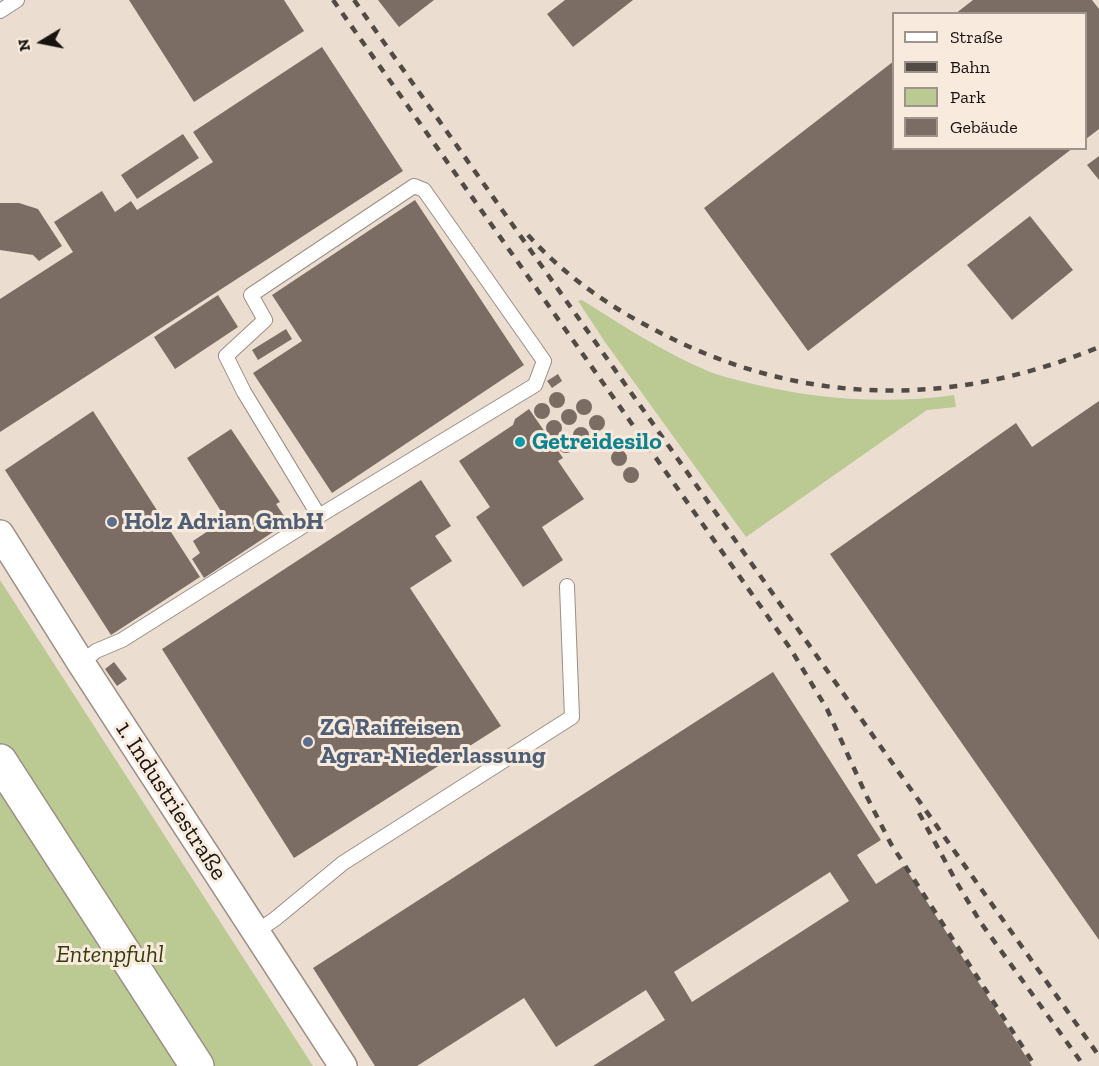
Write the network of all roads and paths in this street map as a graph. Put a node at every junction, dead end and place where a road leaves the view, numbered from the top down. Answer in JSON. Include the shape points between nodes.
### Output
{"nodes":[{"id":1,"x":17,"y":0,"type":"edge"},
{"id":2,"x":0,"y":12,"type":"edge"},
{"id":3,"x":319,"y":516,"type":"junction"},
{"id":4,"x":0,"y":534,"type":"edge"},
{"id":5,"x":567,"y":586,"type":"dead end"},
{"id":6,"x":81,"y":663,"type":"junction"},
{"id":7,"x":0,"y":761,"type":"edge"},
{"id":8,"x":256,"y":932,"type":"junction"},
{"id":9,"x":197,"y":1066,"type":"edge"},
{"id":10,"x":343,"y":1066,"type":"edge"}],
"edges":[{"from":1,"to":2,"type":"lane"},
{"from":3,"to":3,"type":"lane","via":[[226,356],[265,320],[251,295],[414,186],[424,190],[544,361],[535,385]]},
{"from":3,"to":6,"type":"lane"},
{"from":4,"to":6,"type":"street","name":"1. Industriestraße"},
{"from":5,"to":8,"type":"lane","via":[[572,717],[343,863]]},
{"from":6,"to":8,"type":"street","name":"1. Industriestraße"},
{"from":7,"to":9,"type":"main road"},
{"from":8,"to":10,"type":"street","name":"1. Industriestraße"}]}
